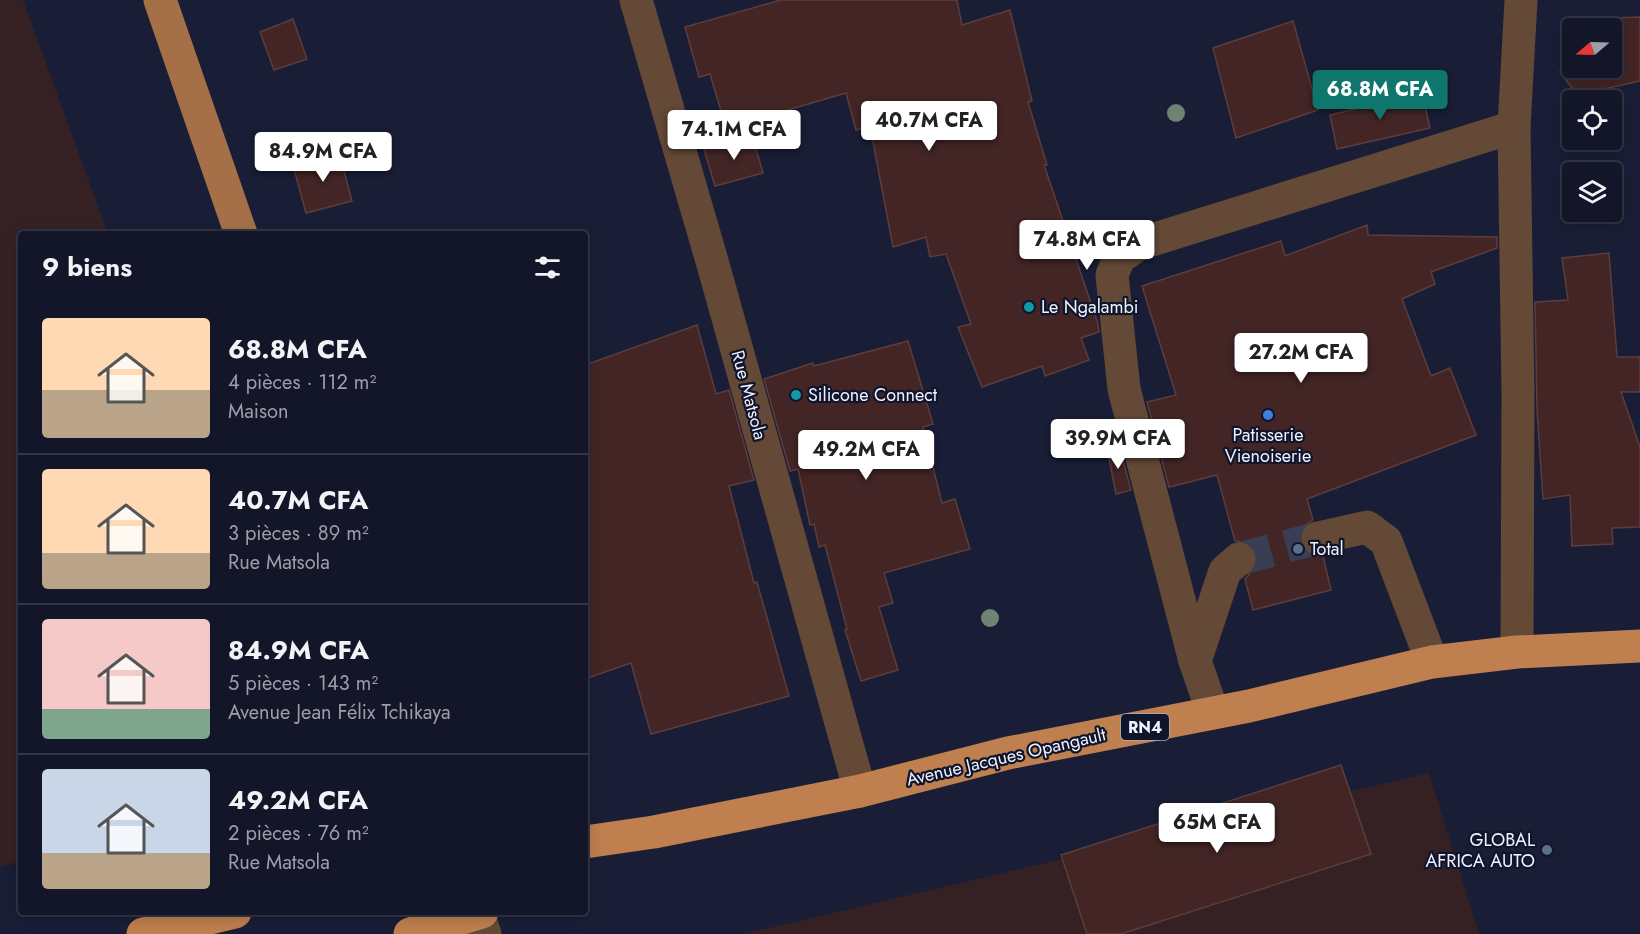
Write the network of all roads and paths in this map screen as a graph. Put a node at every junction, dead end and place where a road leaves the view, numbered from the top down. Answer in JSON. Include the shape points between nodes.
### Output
{"nodes":[{"id":1,"x":160,"y":0,"type":"edge"},
{"id":2,"x":636,"y":0,"type":"edge"},
{"id":3,"x":1521,"y":0,"type":"edge"},
{"id":4,"x":1514,"y":127,"type":"junction"},
{"id":5,"x":240,"y":231,"type":"edge"},
{"id":6,"x":1318,"y":538,"type":"tunnel mouth"},
{"id":7,"x":1239,"y":559,"type":"tunnel mouth"},
{"id":8,"x":1640,"y":646,"type":"edge"},
{"id":9,"x":1517,"y":652,"type":"junction"},
{"id":10,"x":1195,"y":661,"type":"junction"},
{"id":11,"x":1432,"y":662,"type":"junction"},
{"id":12,"x":1213,"y":713,"type":"junction"},
{"id":13,"x":860,"y":791,"type":"junction"},
{"id":14,"x":654,"y":832,"type":"junction"},
{"id":15,"x":588,"y":842,"type":"edge"},
{"id":16,"x":588,"y":863,"type":"edge"},
{"id":17,"x":222,"y":915,"type":"edge"},
{"id":18,"x":480,"y":918,"type":"edge"},
{"id":19,"x":143,"y":934,"type":"edge"},
{"id":20,"x":410,"y":934,"type":"edge"}],
"edges":[{"from":1,"to":5,"type":"main road"},
{"from":2,"to":13,"type":"street","name":"Rue Matsola"},
{"from":3,"to":4,"type":"street"},
{"from":4,"to":9,"type":"street"},
{"from":4,"to":10,"type":"street","via":[[1140,244],[1119,258],[1112,275],[1124,389]]},
{"from":6,"to":11,"type":"street","via":[[1367,527],[1386,541]]},
{"from":7,"to":10,"type":"street","via":[[1225,571]]},
{"from":8,"to":9,"type":"highway","name":"Avenue Jacques Opangault","number":"RN4"},
{"from":9,"to":11,"type":"highway","name":"Avenue Jacques Opangault","number":"RN4"},
{"from":10,"to":12,"type":"street"},
{"from":11,"to":12,"type":"highway","name":"Avenue Jacques Opangault","number":"RN4"},
{"from":12,"to":13,"type":"highway","name":"Avenue Jacques Opangault","number":"RN4","via":[[1008,753]]},
{"from":13,"to":14,"type":"highway","name":"Avenue Jacques Opangault","number":"RN4"},
{"from":14,"to":15,"type":"highway","name":"Avenue Jacques Opangault","number":"RN4"},
{"from":14,"to":16,"type":"highway","number":"RN4"},
{"from":17,"to":19,"type":"highway"},
{"from":18,"to":20,"type":"highway"}]}
